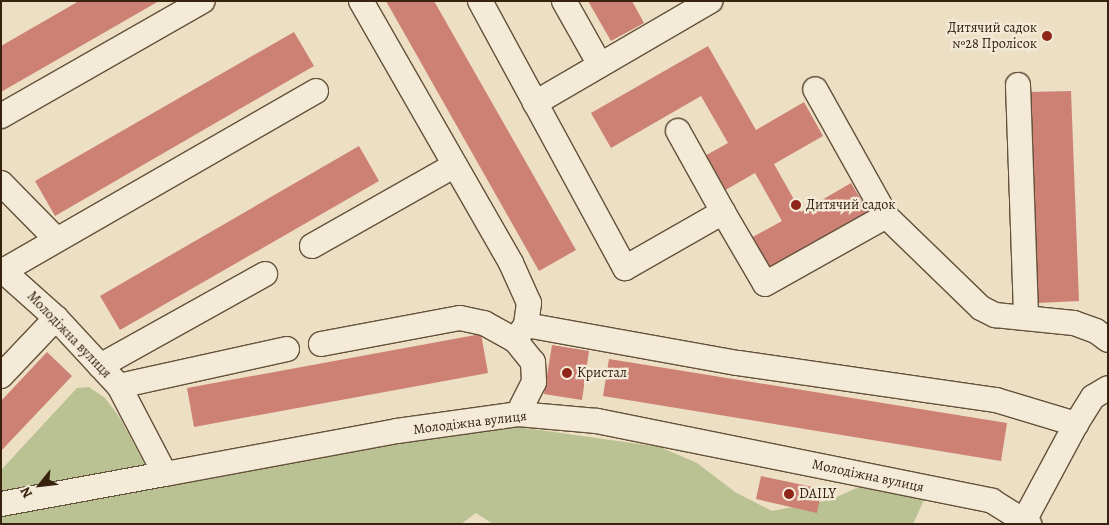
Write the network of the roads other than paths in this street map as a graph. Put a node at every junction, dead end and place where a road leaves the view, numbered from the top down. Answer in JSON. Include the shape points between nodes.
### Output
{"nodes":[{"id":1,"x":203,"y":1,"type":"edge"},
{"id":2,"x":361,"y":1,"type":"edge"},
{"id":3,"x":480,"y":1,"type":"edge"},
{"id":4,"x":564,"y":1,"type":"edge"},
{"id":5,"x":710,"y":1,"type":"edge"},
{"id":6,"x":600,"y":65,"type":"junction"},
{"id":7,"x":1018,"y":85,"type":"dead end"},
{"id":8,"x":815,"y":89,"type":"dead end"},
{"id":9,"x":316,"y":91,"type":"dead end"},
{"id":10,"x":535,"y":103,"type":"junction"},
{"id":11,"x":1,"y":116,"type":"edge"},
{"id":12,"x":678,"y":131,"type":"dead end"},
{"id":13,"x":455,"y":165,"type":"junction"},
{"id":14,"x":1,"y":183,"type":"edge"},
{"id":15,"x":723,"y":212,"type":"junction"},
{"id":16,"x":886,"y":216,"type":"junction"},
{"id":17,"x":56,"y":239,"type":"junction"},
{"id":18,"x":312,"y":246,"type":"dead end"},
{"id":19,"x":2,"y":270,"type":"edge"},
{"id":20,"x":265,"y":274,"type":"dead end"},
{"id":21,"x":56,"y":318,"type":"junction"},
{"id":22,"x":1026,"y":318,"type":"junction"},
{"id":23,"x":521,"y":333,"type":"junction"},
{"id":24,"x":1108,"y":340,"type":"edge"},
{"id":25,"x":321,"y":344,"type":"dead end"},
{"id":26,"x":287,"y":349,"type":"dead end"},
{"id":27,"x":100,"y":366,"type":"junction"},
{"id":28,"x":1,"y":376,"type":"edge"},
{"id":29,"x":119,"y":386,"type":"junction"},
{"id":30,"x":1107,"y":389,"type":"edge"},
{"id":31,"x":518,"y":414,"type":"junction"},
{"id":32,"x":1076,"y":424,"type":"junction"},
{"id":33,"x":165,"y":474,"type":"junction"},
{"id":34,"x":1,"y":504,"type":"edge"},
{"id":35,"x":1027,"y":521,"type":"edge"}],
"edges":[{"from":1,"to":11,"type":"street"},
{"from":2,"to":13,"type":"street"},
{"from":3,"to":10,"type":"street"},
{"from":4,"to":6,"type":"street"},
{"from":5,"to":6,"type":"street"},
{"from":6,"to":10,"type":"street"},
{"from":7,"to":22,"type":"street"},
{"from":8,"to":16,"type":"street"},
{"from":9,"to":17,"type":"street"},
{"from":10,"to":15,"type":"street","via":[[625,268]]},
{"from":12,"to":15,"type":"street"},
{"from":13,"to":18,"type":"street"},
{"from":13,"to":23,"type":"street","via":[[515,271],[529,304]]},
{"from":14,"to":17,"type":"street"},
{"from":15,"to":16,"type":"street","via":[[765,284]]},
{"from":16,"to":22,"type":"street","via":[[981,308],[994,315]]},
{"from":17,"to":19,"type":"street"},
{"from":19,"to":21,"type":"street","name":"Молодіжна вулиця"},
{"from":20,"to":27,"type":"street"},
{"from":21,"to":27,"type":"street","name":"Молодіжна вулиця"},
{"from":21,"to":28,"type":"street"},
{"from":22,"to":24,"type":"street","via":[[1074,323],[1096,331]]},
{"from":23,"to":25,"type":"street","via":[[460,318]]},
{"from":23,"to":31,"type":"street","via":[[533,362],[534,382]]},
{"from":23,"to":32,"type":"street","via":[[996,400]]},
{"from":26,"to":29,"type":"street"},
{"from":27,"to":29,"type":"street","name":"Молодіжна вулиця"},
{"from":29,"to":33,"type":"street","name":"Молодіжна вулиця"},
{"from":30,"to":32,"type":"street","via":[[1094,398]]},
{"from":31,"to":33,"type":"street","name":"Молодіжна вулиця","via":[[397,432]]},
{"from":31,"to":35,"type":"street","name":"Молодіжна вулиця","via":[[597,421],[992,501]]},
{"from":32,"to":35,"type":"street"},
{"from":33,"to":34,"type":"street"}]}
